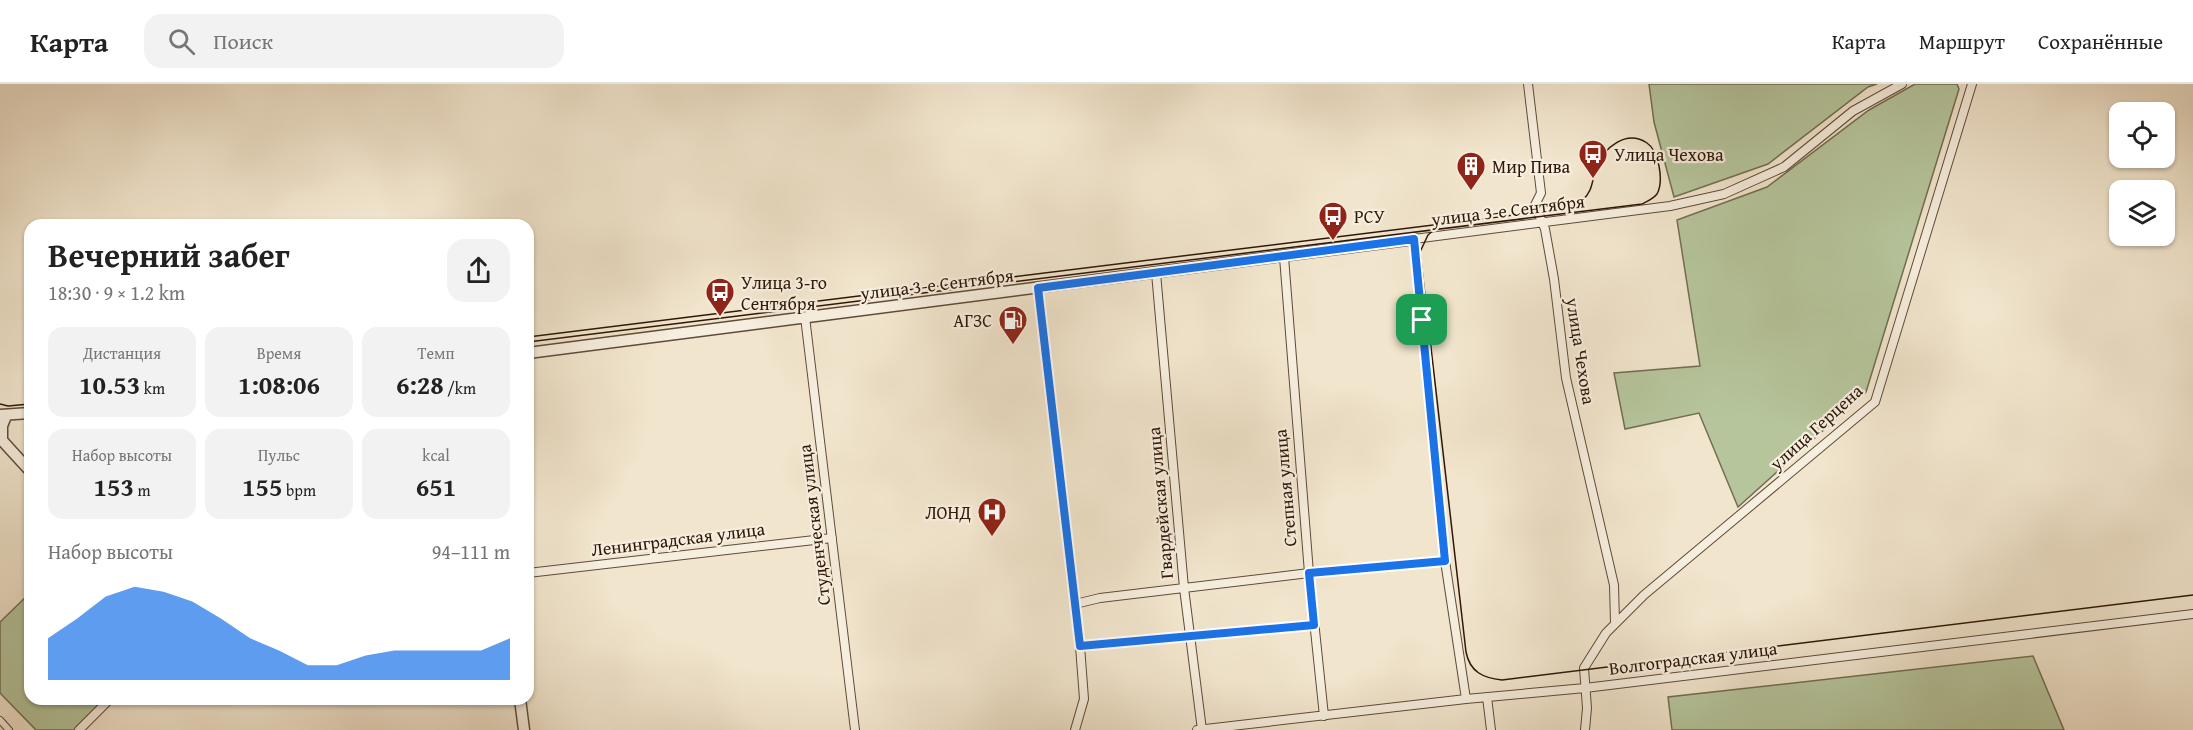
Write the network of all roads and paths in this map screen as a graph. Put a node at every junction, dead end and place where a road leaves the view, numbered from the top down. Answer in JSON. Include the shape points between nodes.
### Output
{"nodes":[{"id":1,"x":1528,"y":84,"type":"edge"},
{"id":2,"x":1902,"y":84,"type":"edge"},
{"id":3,"x":1972,"y":84,"type":"edge"},
{"id":4,"x":1540,"y":221,"type":"junction"},
{"id":5,"x":1414,"y":239,"type":"junction"},
{"id":6,"x":1284,"y":257,"type":"junction"},
{"id":7,"x":1156,"y":273,"type":"junction"},
{"id":8,"x":1038,"y":288,"type":"junction"},
{"id":9,"x":806,"y":317,"type":"junction"},
{"id":10,"x":534,"y":352,"type":"edge"},
{"id":11,"x":24,"y":414,"type":"edge"},
{"id":12,"x":3,"y":416,"type":"edge"},
{"id":13,"x":1,"y":439,"type":"edge"},
{"id":14,"x":24,"y":464,"type":"edge"},
{"id":15,"x":832,"y":538,"type":"junction"},
{"id":16,"x":1445,"y":561,"type":"junction"},
{"id":17,"x":534,"y":572,"type":"edge"},
{"id":18,"x":1309,"y":573,"type":"junction"},
{"id":19,"x":1184,"y":588,"type":"junction"},
{"id":20,"x":1076,"y":604,"type":"junction"},
{"id":21,"x":2193,"y":614,"type":"edge"},
{"id":22,"x":1615,"y":623,"type":"junction"},
{"id":23,"x":1314,"y":625,"type":"junction"},
{"id":24,"x":1190,"y":637,"type":"junction"},
{"id":25,"x":1080,"y":646,"type":"junction"},
{"id":26,"x":1585,"y":688,"type":"junction"},
{"id":27,"x":1487,"y":697,"type":"junction"},
{"id":28,"x":1466,"y":699,"type":"junction"},
{"id":29,"x":104,"y":705,"type":"edge"},
{"id":30,"x":521,"y":705,"type":"edge"},
{"id":31,"x":1324,"y":716,"type":"junction"},
{"id":32,"x":0,"y":720,"type":"edge"},
{"id":33,"x":9,"y":730,"type":"edge"},
{"id":34,"x":79,"y":730,"type":"edge"},
{"id":35,"x":524,"y":730,"type":"edge"},
{"id":36,"x":855,"y":730,"type":"edge"},
{"id":37,"x":1075,"y":730,"type":"edge"},
{"id":38,"x":1197,"y":730,"type":"edge"},
{"id":39,"x":1202,"y":730,"type":"edge"},
{"id":40,"x":1491,"y":730,"type":"edge"},
{"id":41,"x":1585,"y":730,"type":"edge"}],
"edges":[{"from":1,"to":4,"type":"street","name":"улица Чехова","via":[[1541,193],[1535,205]]},
{"from":2,"to":4,"type":"street","name":"улица 3-е Сентября","via":[[1853,111],[1784,167],[1724,195],[1671,206]]},
{"from":3,"to":22,"type":"street","name":"улица Герцена","via":[[1875,402]]},
{"from":4,"to":5,"type":"street","name":"улица 3-е Сентября"},
{"from":4,"to":22,"type":"street","name":"улица Чехова","via":[[1554,279],[1566,378],[1614,585]]},
{"from":5,"to":6,"type":"street","name":"улица 3-е Сентября"},
{"from":5,"to":16,"type":"street"},
{"from":6,"to":7,"type":"street","name":"улица 3-е Сентября"},
{"from":6,"to":18,"type":"street","name":"Степная улица"},
{"from":7,"to":8,"type":"street","name":"улица 3-е Сентября"},
{"from":7,"to":19,"type":"street","name":"Гвардейская улица"},
{"from":8,"to":9,"type":"street","name":"улица 3-е Сентября"},
{"from":8,"to":20,"type":"street"},
{"from":9,"to":10,"type":"street","name":"улица 3-е Сентября"},
{"from":9,"to":15,"type":"street","name":"Студенческая улица"},
{"from":11,"to":12,"type":"street"},
{"from":12,"to":13,"type":"street"},
{"from":13,"to":14,"type":"street"},
{"from":15,"to":17,"type":"street","name":"Ленинградская улица"},
{"from":15,"to":36,"type":"street","name":"Студенческая улица"},
{"from":16,"to":18,"type":"street"},
{"from":16,"to":28,"type":"street"},
{"from":18,"to":19,"type":"street"},
{"from":18,"to":23,"type":"street","name":"Степная улица"},
{"from":19,"to":20,"type":"street"},
{"from":19,"to":24,"type":"street","name":"Гвардейская улица"},
{"from":20,"to":25,"type":"street"},
{"from":21,"to":26,"type":"street","name":"Волгоградская улица"},
{"from":22,"to":26,"type":"street","name":"улица Герцена","via":[[1584,668]]},
{"from":23,"to":24,"type":"street"},
{"from":23,"to":31,"type":"street","name":"Степная улица"},
{"from":24,"to":25,"type":"street"},
{"from":24,"to":39,"type":"street","name":"Гвардейская улица"},
{"from":25,"to":37,"type":"street","via":[[1084,699]]},
{"from":26,"to":27,"type":"street","name":"Волгоградская улица"},
{"from":26,"to":41,"type":"street","name":"улица Герцена"},
{"from":27,"to":28,"type":"street","name":"Волгоградская улица"},
{"from":27,"to":40,"type":"street"},
{"from":28,"to":31,"type":"street","name":"Волгоградская улица"},
{"from":29,"to":34,"type":"street"},
{"from":30,"to":35,"type":"street"},
{"from":31,"to":39,"type":"street","name":"Волгоградская улица"},
{"from":32,"to":33,"type":"street"},
{"from":38,"to":39,"type":"street","name":"Волгоградская улица"}]}
